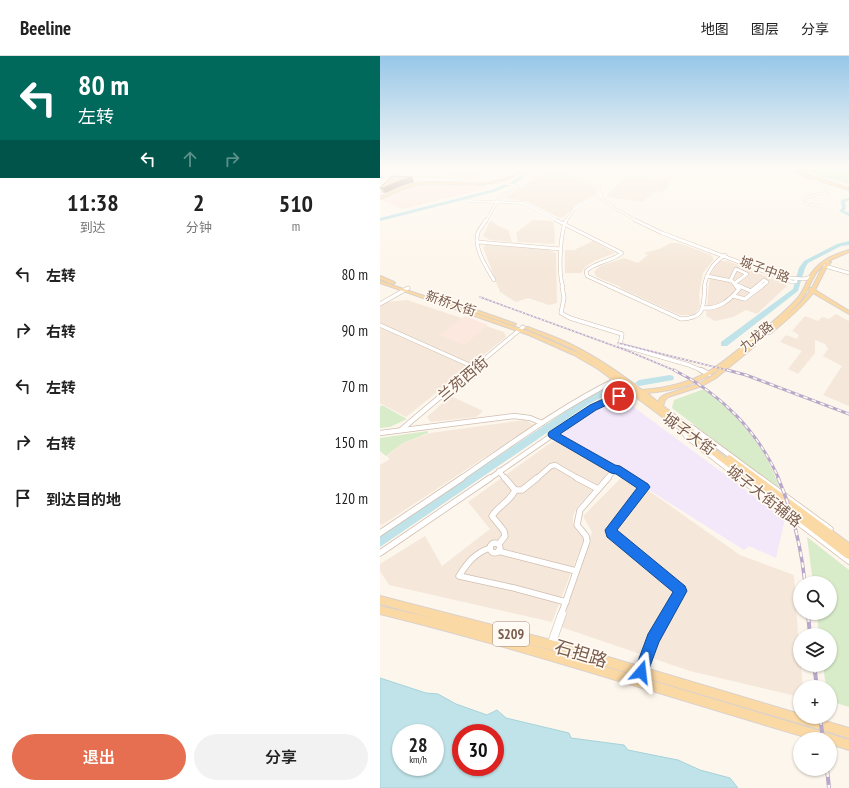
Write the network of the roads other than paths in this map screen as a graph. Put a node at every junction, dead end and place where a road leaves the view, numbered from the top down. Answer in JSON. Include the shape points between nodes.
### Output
{"nodes":[{"id":1,"x":498,"y":202,"type":"edge"},
{"id":2,"x":513,"y":202,"type":"edge"},
{"id":3,"x":585,"y":202,"type":"edge"},
{"id":4,"x":607,"y":202,"type":"edge"},
{"id":5,"x":805,"y":202,"type":"edge"},
{"id":6,"x":819,"y":206,"type":"dead end"},
{"id":7,"x":563,"y":223,"type":"junction"},
{"id":8,"x":478,"y":242,"type":"junction"},
{"id":9,"x":561,"y":249,"type":"junction"},
{"id":10,"x":849,"y":252,"type":"edge"},
{"id":11,"x":725,"y":255,"type":"junction"},
{"id":12,"x":825,"y":266,"type":"junction"},
{"id":13,"x":849,"y":273,"type":"edge"},
{"id":14,"x":706,"y":276,"type":"junction"},
{"id":15,"x":380,"y":277,"type":"edge"},
{"id":16,"x":811,"y":277,"type":"junction"},
{"id":17,"x":790,"y":278,"type":"junction"},
{"id":18,"x":494,"y":280,"type":"dead end"},
{"id":19,"x":730,"y":281,"type":"junction"},
{"id":20,"x":380,"y":282,"type":"edge"},
{"id":21,"x":736,"y":284,"type":"junction"},
{"id":22,"x":808,"y":286,"type":"junction"},
{"id":23,"x":744,"y":288,"type":"junction"},
{"id":24,"x":405,"y":289,"type":"junction"},
{"id":25,"x":814,"y":289,"type":"junction"},
{"id":26,"x":737,"y":293,"type":"junction"},
{"id":27,"x":733,"y":296,"type":"junction"},
{"id":28,"x":380,"y":303,"type":"edge"},
{"id":29,"x":703,"y":308,"type":"junction"},
{"id":30,"x":849,"y":309,"type":"edge"},
{"id":31,"x":849,"y":313,"type":"edge"},
{"id":32,"x":380,"y":325,"type":"edge"},
{"id":33,"x":522,"y":329,"type":"junction"},
{"id":34,"x":476,"y":368,"type":"junction"},
{"id":35,"x":709,"y":374,"type":"junction"},
{"id":36,"x":616,"y":380,"type":"junction"},
{"id":37,"x":631,"y":392,"type":"junction"},
{"id":38,"x":642,"y":392,"type":"junction"},
{"id":39,"x":660,"y":406,"type":"junction"},
{"id":40,"x":542,"y":424,"type":"junction"},
{"id":41,"x":682,"y":426,"type":"junction"},
{"id":42,"x":401,"y":430,"type":"junction"},
{"id":43,"x":380,"y":433,"type":"edge"},
{"id":44,"x":552,"y":434,"type":"junction"},
{"id":45,"x":614,"y":470,"type":"junction"},
{"id":46,"x":499,"y":471,"type":"junction"},
{"id":47,"x":598,"y":489,"type":"junction"},
{"id":48,"x":515,"y":490,"type":"junction"},
{"id":49,"x":380,"y":533,"type":"edge"},
{"id":50,"x":849,"y":543,"type":"edge"},
{"id":51,"x":499,"y":544,"type":"junction"},
{"id":52,"x":490,"y":548,"type":"junction"},
{"id":53,"x":849,"y":548,"type":"edge"},
{"id":54,"x":498,"y":551,"type":"junction"},
{"id":55,"x":380,"y":554,"type":"edge"},
{"id":56,"x":849,"y":555,"type":"edge"},
{"id":57,"x":849,"y":561,"type":"edge"},
{"id":58,"x":576,"y":571,"type":"junction"},
{"id":59,"x":380,"y":600,"type":"edge"},
{"id":60,"x":566,"y":602,"type":"junction"},
{"id":61,"x":380,"y":610,"type":"edge"},
{"id":62,"x":550,"y":645,"type":"junction"},
{"id":63,"x":641,"y":677,"type":"junction"},
{"id":64,"x":808,"y":732,"type":"edge"},
{"id":65,"x":849,"y":733,"type":"edge"},
{"id":66,"x":837,"y":741,"type":"edge"},
{"id":67,"x":849,"y":745,"type":"edge"}],
"edges":[{"from":1,"to":8,"type":"street","via":[[478,233]]},
{"from":2,"to":7,"type":"street","via":[[523,203]]},
{"from":3,"to":7,"type":"street","via":[[569,214]]},
{"from":4,"to":11,"type":"street","name":"城子中路","via":[[644,225]]},
{"from":5,"to":6,"type":"street"},
{"from":7,"to":9,"type":"street"},
{"from":7,"to":29,"type":"street","via":[[622,253],[591,266],[586,272],[587,276],[681,319],[696,317],[702,313]]},
{"from":8,"to":9,"type":"street"},
{"from":8,"to":18,"type":"street"},
{"from":9,"to":35,"type":"street","via":[[560,279],[564,299],[561,313],[622,334],[622,346],[689,365]]},
{"from":10,"to":12,"type":"main road","name":"九龙路"},
{"from":10,"to":16,"type":"main road","name":"九龙路","via":[[836,255],[821,264]]},
{"from":11,"to":14,"type":"street","via":[[713,264]]},
{"from":11,"to":17,"type":"street","name":"城子中路"},
{"from":11,"to":17,"type":"street","name":"城子中路","via":[[796,282]]},
{"from":12,"to":13,"type":"street"},
{"from":12,"to":25,"type":"main road","name":"九龙路"},
{"from":14,"to":19,"type":"street"},
{"from":14,"to":29,"type":"street"},
{"from":15,"to":24,"type":"main road","name":"新桥大街"},
{"from":16,"to":17,"type":"street"},
{"from":16,"to":22,"type":"main road","name":"九龙路"},
{"from":19,"to":21,"type":"street"},
{"from":19,"to":21,"type":"street","via":[[736,269],[747,274]]},
{"from":20,"to":24,"type":"main road","name":"新桥大街"},
{"from":21,"to":23,"type":"street"},
{"from":21,"to":26,"type":"street","via":[[739,289]]},
{"from":22,"to":25,"type":"main road","name":"城子中路"},
{"from":22,"to":35,"type":"main road","name":"九龙路","via":[[803,296],[792,307]]},
{"from":23,"to":26,"type":"street"},
{"from":23,"to":27,"type":"street","via":[[752,291],[745,299]]},
{"from":24,"to":28,"type":"street"},
{"from":24,"to":33,"type":"main road","name":"新桥大街"},
{"from":25,"to":30,"type":"main road","name":"城子中路"},
{"from":25,"to":31,"type":"main road","name":"城子中路"},
{"from":25,"to":39,"type":"main road","name":"九龙路","via":[[796,309],[714,377],[700,385],[666,396]]},
{"from":26,"to":27,"type":"street"},
{"from":27,"to":29,"type":"street","via":[[716,308]]},
{"from":32,"to":34,"type":"street"},
{"from":33,"to":34,"type":"street","name":"兰苑西街"},
{"from":33,"to":36,"type":"main road","name":"城子大街","via":[[576,354]]},
{"from":33,"to":38,"type":"main road","name":"城子大街","via":[[581,350],[605,364]]},
{"from":34,"to":42,"type":"street","name":"兰苑西街"},
{"from":35,"to":38,"type":"main road","name":"九龙路","via":[[678,386]]},
{"from":36,"to":37,"type":"main road","name":"城子大街"},
{"from":36,"to":40,"type":"street"},
{"from":37,"to":41,"type":"main road","name":"城子大街"},
{"from":37,"to":44,"type":"street","via":[[603,402]]},
{"from":38,"to":39,"type":"main road","name":"城子大街"},
{"from":39,"to":41,"type":"main road","name":"城子大街"},
{"from":40,"to":42,"type":"street","via":[[530,418],[514,416]]},
{"from":40,"to":49,"type":"street"},
{"from":41,"to":50,"type":"street","name":"城子大街辅路","via":[[693,428]]},
{"from":41,"to":53,"type":"main road","name":"城子大街"},
{"from":41,"to":56,"type":"main road","name":"城子大街"},
{"from":41,"to":57,"type":"street","name":"城子大街辅路","via":[[687,437]]},
{"from":42,"to":43,"type":"street"},
{"from":44,"to":45,"type":"street"},
{"from":44,"to":46,"type":"street"},
{"from":45,"to":47,"type":"street"},
{"from":45,"to":63,"type":"street","via":[[617,469],[644,487],[610,530],[611,533],[681,591],[653,638]]},
{"from":46,"to":48,"type":"street"},
{"from":46,"to":55,"type":"street"},
{"from":47,"to":48,"type":"street","via":[[555,465],[522,490]]},
{"from":47,"to":58,"type":"street","via":[[580,510],[577,519],[577,525],[587,541]]},
{"from":48,"to":51,"type":"street","via":[[513,496],[495,510],[492,516],[504,531],[505,536]]},
{"from":51,"to":52,"type":"street","via":[[494,543]]},
{"from":51,"to":54,"type":"street"},
{"from":52,"to":54,"type":"street","via":[[491,552]]},
{"from":52,"to":60,"type":"street","via":[[469,561],[460,576]]},
{"from":54,"to":58,"type":"street"},
{"from":58,"to":60,"type":"street"},
{"from":59,"to":62,"type":"main road","name":"石担路","number":"S209"},
{"from":60,"to":62,"type":"street"},
{"from":61,"to":63,"type":"main road","name":"石担路","number":"S209"},
{"from":62,"to":63,"type":"main road","name":"石担路","number":"S209"},
{"from":63,"to":64,"type":"main road","name":"石担路","number":"S209"},
{"from":63,"to":65,"type":"main road","name":"石担路","number":"S209"},
{"from":66,"to":67,"type":"main road","name":"石担路","number":"S209"}]}
